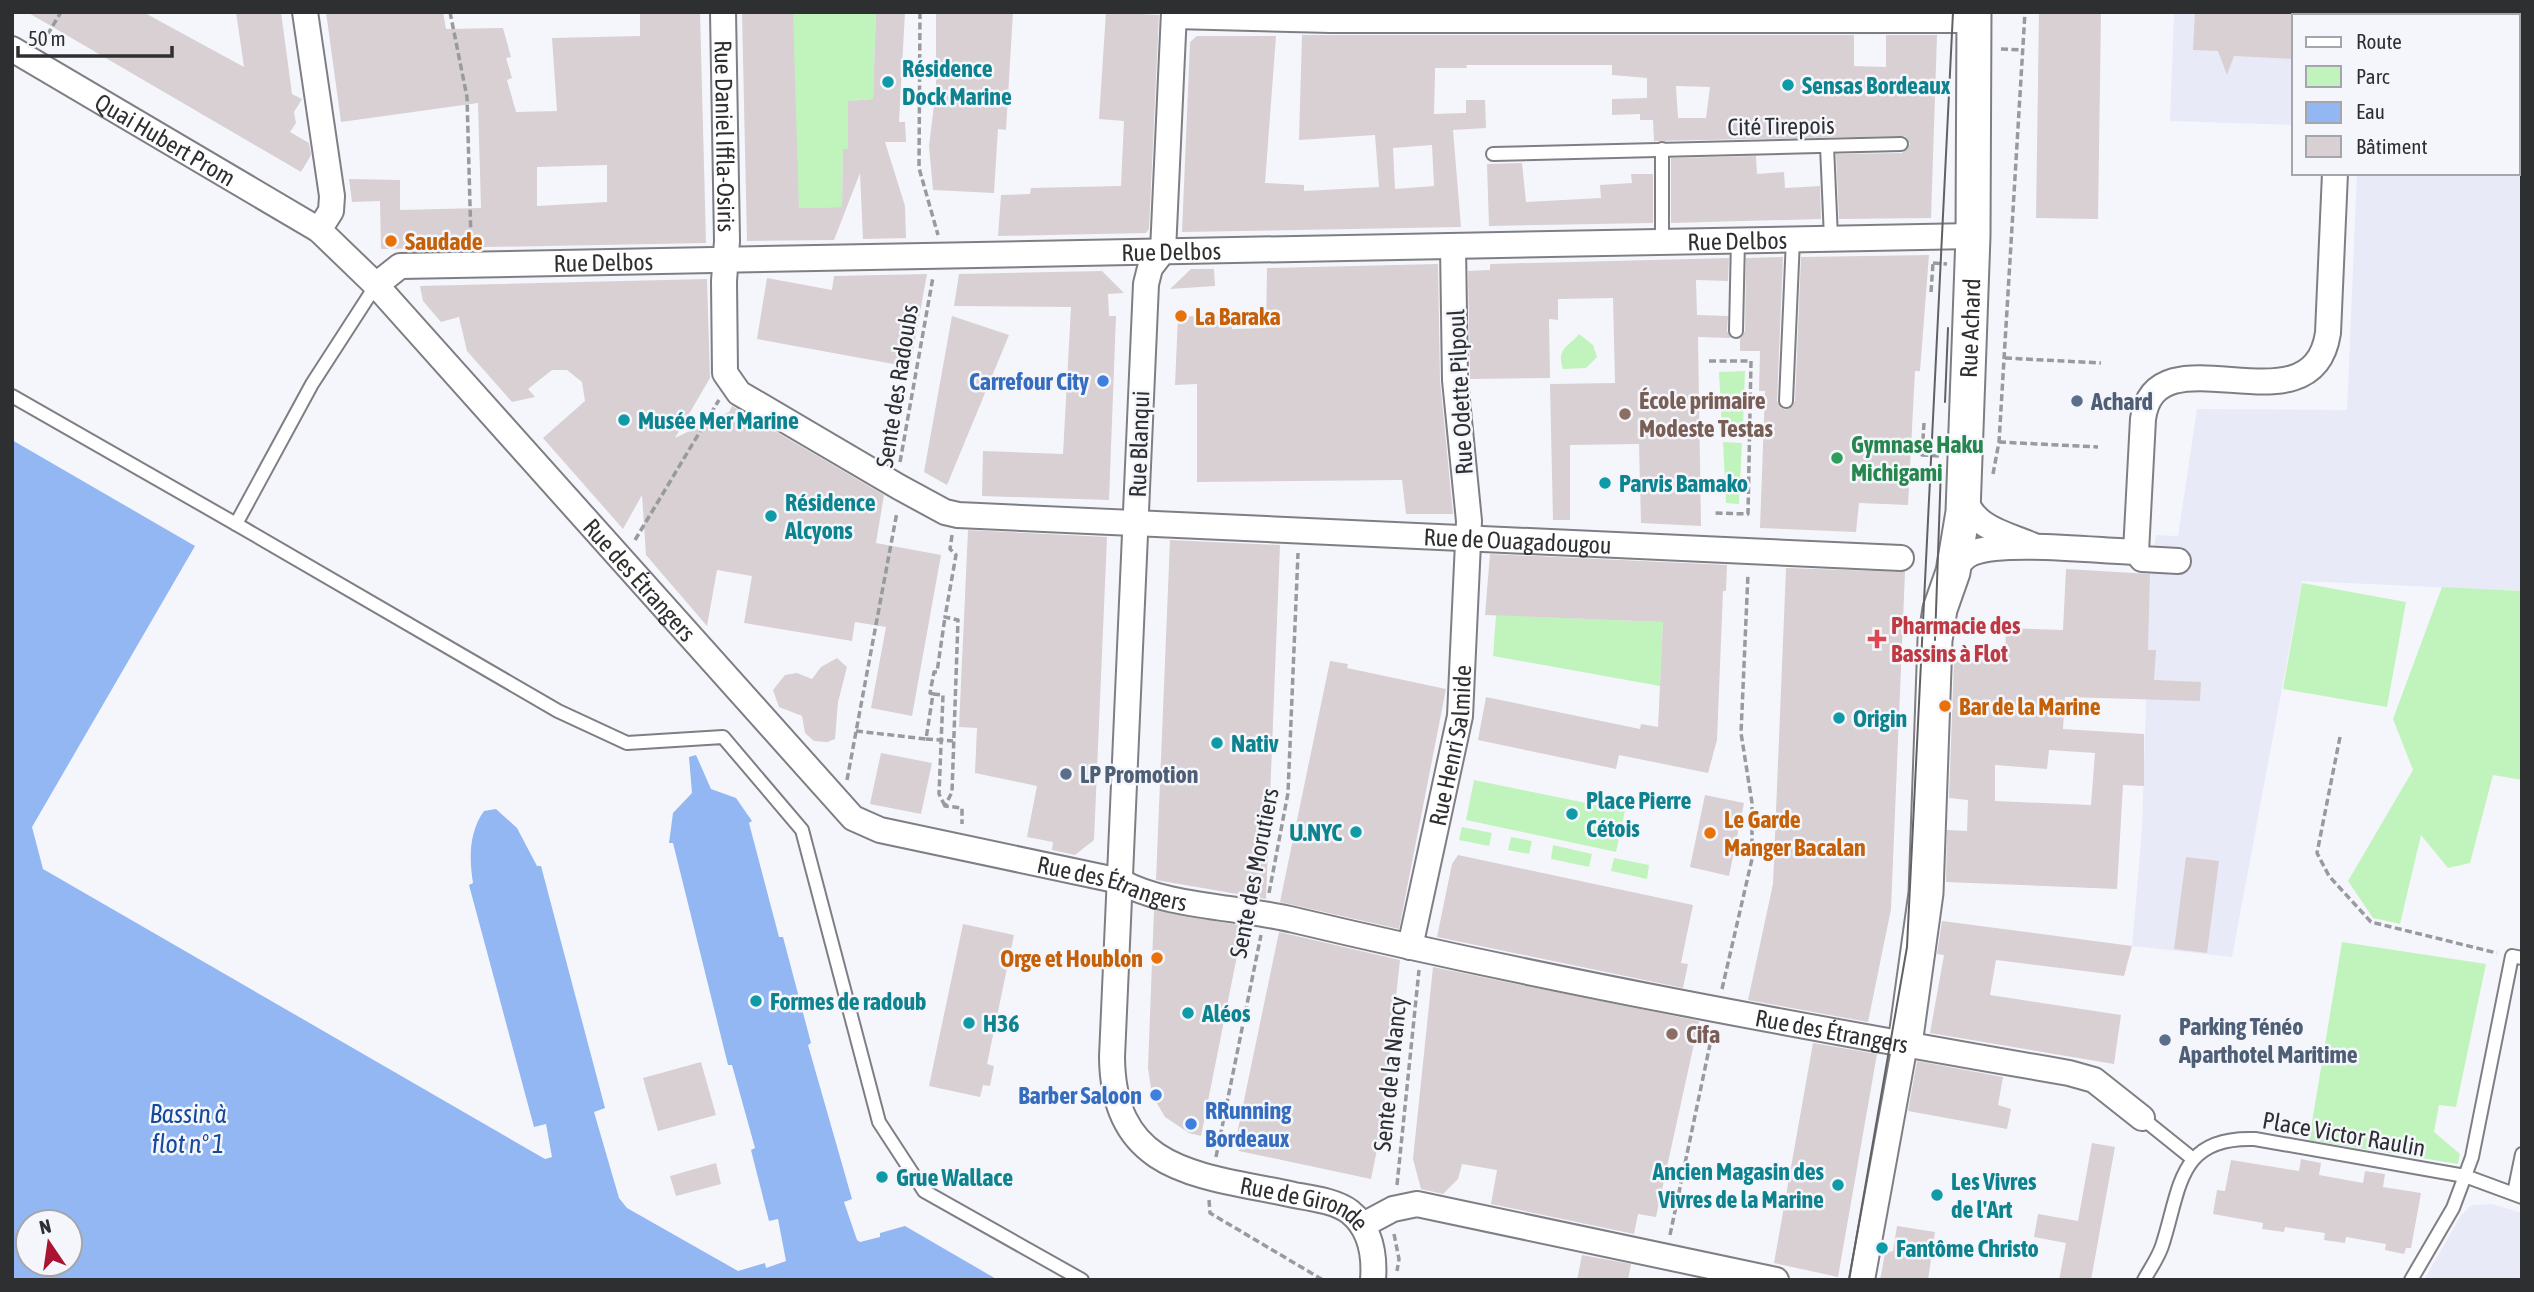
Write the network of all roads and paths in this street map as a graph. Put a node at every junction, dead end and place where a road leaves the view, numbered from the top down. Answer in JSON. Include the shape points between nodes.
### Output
{"nodes":[{"id":1,"x":61,"y":12,"type":"edge"},
{"id":2,"x":306,"y":12,"type":"edge"},
{"id":3,"x":450,"y":12,"type":"edge"},
{"id":4,"x":723,"y":12,"type":"edge"},
{"id":5,"x":920,"y":12,"type":"edge"},
{"id":6,"x":2025,"y":12,"type":"edge"},
{"id":7,"x":1174,"y":14,"type":"edge"},
{"id":8,"x":1331,"y":16,"type":"edge"},
{"id":9,"x":1510,"y":16,"type":"edge"},
{"id":10,"x":1803,"y":16,"type":"edge"},
{"id":11,"x":1973,"y":16,"type":"edge"},
{"id":12,"x":22,"y":55,"type":"edge"},
{"id":13,"x":1901,"y":144,"type":"dead end"},
{"id":14,"x":1826,"y":146,"type":"junction"},
{"id":15,"x":1662,"y":149,"type":"junction"},
{"id":16,"x":1493,"y":153,"type":"dead end"},
{"id":17,"x":2334,"y":175,"type":"edge"},
{"id":18,"x":319,"y":230,"type":"junction"},
{"id":19,"x":1935,"y":236,"type":"junction"},
{"id":20,"x":1973,"y":236,"type":"junction"},
{"id":21,"x":1793,"y":239,"type":"junction"},
{"id":22,"x":1831,"y":239,"type":"junction"},
{"id":23,"x":1738,"y":240,"type":"junction"},
{"id":24,"x":1662,"y":242,"type":"junction"},
{"id":25,"x":1454,"y":246,"type":"junction"},
{"id":26,"x":1163,"y":251,"type":"junction"},
{"id":27,"x":937,"y":256,"type":"junction"},
{"id":28,"x":727,"y":260,"type":"junction"},
{"id":29,"x":472,"y":265,"type":"junction"},
{"id":30,"x":376,"y":285,"type":"junction"},
{"id":31,"x":1931,"y":292,"type":"dead end"},
{"id":32,"x":1736,"y":331,"type":"dead end"},
{"id":33,"x":2005,"y":358,"type":"junction"},
{"id":34,"x":1709,"y":361,"type":"dead end"},
{"id":35,"x":2101,"y":363,"type":"dead end"},
{"id":36,"x":729,"y":383,"type":"junction"},
{"id":37,"x":12,"y":396,"type":"edge"},
{"id":38,"x":1786,"y":401,"type":"dead end"},
{"id":39,"x":1999,"y":442,"type":"junction"},
{"id":40,"x":2098,"y":447,"type":"dead end"},
{"id":41,"x":899,"y":488,"type":"junction"},
{"id":42,"x":1976,"y":488,"type":"junction"},
{"id":43,"x":1713,"y":513,"type":"dead end"},
{"id":44,"x":953,"y":514,"type":"junction"},
{"id":45,"x":1136,"y":522,"type":"junction"},
{"id":46,"x":236,"y":524,"type":"junction"},
{"id":47,"x":1299,"y":530,"type":"junction"},
{"id":48,"x":1469,"y":538,"type":"junction"},
{"id":49,"x":2039,"y":548,"type":"junction"},
{"id":50,"x":1749,"y":551,"type":"junction"},
{"id":51,"x":2136,"y":552,"type":"junction"},
{"id":52,"x":1901,"y":558,"type":"dead end"},
{"id":53,"x":623,"y":561,"type":"junction"},
{"id":54,"x":2178,"y":561,"type":"dead end"},
{"id":55,"x":1953,"y":572,"type":"junction"},
{"id":56,"x":945,"y":617,"type":"junction"},
{"id":57,"x":933,"y":694,"type":"junction"},
{"id":58,"x":856,"y":731,"type":"junction"},
{"id":59,"x":2340,"y":737,"type":"dead end"},
{"id":60,"x":926,"y":739,"type":"junction"},
{"id":61,"x":941,"y":740,"type":"junction"},
{"id":62,"x":953,"y":741,"type":"junction"},
{"id":63,"x":842,"y":805,"type":"junction"},
{"id":64,"x":945,"y":806,"type":"junction"},
{"id":65,"x":961,"y":847,"type":"junction"},
{"id":66,"x":1120,"y":881,"type":"junction"},
{"id":67,"x":1265,"y":913,"type":"junction"},
{"id":68,"x":1410,"y":947,"type":"junction"},
{"id":69,"x":2517,"y":957,"type":"edge"},
{"id":70,"x":1717,"y":1008,"type":"junction"},
{"id":71,"x":1905,"y":1044,"type":"junction"},
{"id":72,"x":2143,"y":1118,"type":"joint"},
{"id":73,"x":2522,"y":1154,"type":"edge"},
{"id":74,"x":2193,"y":1159,"type":"junction"},
{"id":75,"x":1215,"y":1163,"type":"junction"},
{"id":76,"x":2465,"y":1176,"type":"junction"},
{"id":77,"x":2518,"y":1195,"type":"edge"},
{"id":78,"x":1383,"y":1215,"type":"junction"},
{"id":79,"x":1666,"y":1255,"type":"junction"},
{"id":80,"x":1385,"y":1278,"type":"edge"},
{"id":81,"x":1082,"y":1280,"type":"edge"},
{"id":82,"x":1323,"y":1280,"type":"edge"},
{"id":83,"x":1776,"y":1280,"type":"edge"},
{"id":84,"x":1862,"y":1280,"type":"edge"},
{"id":85,"x":2144,"y":1280,"type":"edge"},
{"id":86,"x":2410,"y":1280,"type":"edge"}],
"edges":[{"from":1,"to":12,"type":"path"},
{"from":2,"to":18,"type":"street","via":[[332,196],[331,211]]},
{"from":3,"to":29,"type":"path","via":[[467,97]]},
{"from":4,"to":28,"type":"street","name":"Rue Daniel Iffla-Osiris"},
{"from":5,"to":27,"type":"path","name":"Sente des Radoubs","via":[[919,167],[939,238]]},
{"from":6,"to":33,"type":"path"},
{"from":7,"to":8,"type":"street"},
{"from":7,"to":26,"type":"street","name":"Rue Blanqui"},
{"from":8,"to":9,"type":"street"},
{"from":9,"to":10,"type":"street"},
{"from":10,"to":11,"type":"street"},
{"from":11,"to":20,"type":"street","name":"Rue Achard"},
{"from":12,"to":18,"type":"street","name":"Quai Hubert Prom"},
{"from":13,"to":14,"type":"lane","name":"Cité Tirepois"},
{"from":14,"to":15,"type":"lane","name":"Cité Tirepois"},
{"from":14,"to":22,"type":"lane"},
{"from":15,"to":16,"type":"lane","name":"Cité Tirepois"},
{"from":15,"to":24,"type":"lane"},
{"from":17,"to":51,"type":"street","via":[[2324,352],[2306,373],[2285,381],[2180,378],[2156,390],[2143,419]]},
{"from":18,"to":30,"type":"street","name":"Rue des Étrangers"},
{"from":19,"to":20,"type":"street","name":"Rue Delbos"},
{"from":19,"to":22,"type":"street","name":"Rue Delbos"},
{"from":19,"to":31,"type":"path"},
{"from":20,"to":42,"type":"street","name":"Rue Achard"},
{"from":21,"to":22,"type":"street","name":"Rue Delbos"},
{"from":21,"to":23,"type":"street","name":"Rue Delbos"},
{"from":21,"to":38,"type":"lane"},
{"from":23,"to":24,"type":"street","name":"Rue Delbos"},
{"from":23,"to":32,"type":"lane"},
{"from":24,"to":25,"type":"street","name":"Rue Delbos"},
{"from":25,"to":26,"type":"street","name":"Rue Delbos"},
{"from":25,"to":48,"type":"street","name":"Rue Odette Pilpoul","via":[[1455,380]]},
{"from":26,"to":27,"type":"street","name":"Rue Delbos"},
{"from":26,"to":45,"type":"street","name":"Rue Blanqui","via":[[1150,268],[1146,284]]},
{"from":27,"to":28,"type":"street","name":"Rue Delbos"},
{"from":27,"to":41,"type":"path","name":"Sente des Radoubs"},
{"from":28,"to":29,"type":"street","name":"Rue Delbos"},
{"from":28,"to":36,"type":"street","name":"Rue Daniel Iffla-Osiris","via":[[725,373]]},
{"from":29,"to":30,"type":"street","name":"Rue Delbos","via":[[400,266]]},
{"from":30,"to":46,"type":"lane","via":[[312,384]]},
{"from":30,"to":53,"type":"street","name":"Rue des Étrangers"},
{"from":33,"to":35,"type":"path"},
{"from":33,"to":39,"type":"path"},
{"from":34,"to":43,"type":"path","via":[[1751,361],[1748,514]]},
{"from":36,"to":41,"type":"street"},
{"from":36,"to":53,"type":"path"},
{"from":37,"to":46,"type":"lane"},
{"from":39,"to":40,"type":"path"},
{"from":39,"to":42,"type":"path"},
{"from":41,"to":44,"type":"street"},
{"from":41,"to":58,"type":"path","name":"Sente des Radoubs"},
{"from":42,"to":49,"type":"street","via":[[1967,506],[1979,523]]},
{"from":42,"to":55,"type":"street","name":"Rue Achard","via":[[1961,528]]},
{"from":44,"to":45,"type":"street","name":"Rue de Ouagadougou"},
{"from":44,"to":56,"type":"path","via":[[950,549],[956,555]]},
{"from":45,"to":47,"type":"street","name":"Rue de Ouagadougou"},
{"from":45,"to":66,"type":"street","name":"Rue Blanqui"},
{"from":46,"to":81,"type":"lane","via":[[558,711],[627,743],[723,737],[802,830],[879,1122],[924,1191]]},
{"from":47,"to":48,"type":"street","name":"Rue de Ouagadougou"},
{"from":47,"to":67,"type":"path","name":"Sente des Morutiers","via":[[1289,793]]},
{"from":48,"to":50,"type":"street","name":"Rue de Ouagadougou"},
{"from":48,"to":68,"type":"street","name":"Rue Henri Salmide","via":[[1460,716]]},
{"from":49,"to":51,"type":"street"},
{"from":49,"to":55,"type":"street","via":[[1976,552]]},
{"from":50,"to":52,"type":"street","name":"Rue de Ouagadougou"},
{"from":50,"to":70,"type":"path","via":[[1741,733],[1752,803],[1752,859]]},
{"from":51,"to":54,"type":"street","via":[[2143,559]]},
{"from":53,"to":63,"type":"street","name":"Rue des Étrangers"},
{"from":55,"to":71,"type":"street","name":"Rue Achard","via":[[1935,640],[1926,893]]},
{"from":56,"to":57,"type":"path"},
{"from":56,"to":62,"type":"path","via":[[958,620]]},
{"from":57,"to":60,"type":"path"},
{"from":57,"to":61,"type":"path","via":[[943,695]]},
{"from":58,"to":60,"type":"path"},
{"from":58,"to":63,"type":"path","name":"Sente des Radoubs"},
{"from":59,"to":69,"type":"path","via":[[2317,853],[2329,876],[2371,922]]},
{"from":60,"to":61,"type":"path"},
{"from":61,"to":62,"type":"path"},
{"from":61,"to":64,"type":"path","via":[[939,794]]},
{"from":62,"to":64,"type":"path","via":[[952,792]]},
{"from":63,"to":65,"type":"street","name":"Rue des Étrangers","via":[[853,818],[880,830]]},
{"from":64,"to":65,"type":"path","via":[[962,808]]},
{"from":65,"to":66,"type":"street","name":"Rue des Étrangers"},
{"from":66,"to":67,"type":"street","name":"Rue des Étrangers","via":[[1141,893]]},
{"from":66,"to":75,"type":"street","name":"Rue de Gironde","via":[[1112,1058],[1115,1100],[1129,1131],[1164,1161]]},
{"from":67,"to":68,"type":"street","name":"Rue des Étrangers"},
{"from":67,"to":75,"type":"path","name":"Sente des Morutiers"},
{"from":68,"to":70,"type":"street","name":"Rue des Étrangers"},
{"from":68,"to":78,"type":"path","name":"Sente de la Nancy","via":[[1420,958],[1396,1194]]},
{"from":69,"to":76,"type":"lane"},
{"from":70,"to":71,"type":"street","name":"Rue des Étrangers"},
{"from":70,"to":79,"type":"path"},
{"from":71,"to":72,"type":"street","name":"Rue des Étrangers","via":[[2094,1080]]},
{"from":71,"to":84,"type":"street"},
{"from":72,"to":74,"type":"lane"},
{"from":73,"to":77,"type":"lane"},
{"from":74,"to":76,"type":"lane","name":"Place Victor Raulin","via":[[2210,1144],[2255,1139]]},
{"from":74,"to":85,"type":"lane","name":"Place Victor Raulin","via":[[2179,1180],[2161,1249]]},
{"from":75,"to":78,"type":"street","name":"Rue de Gironde","via":[[1348,1210]]},
{"from":75,"to":82,"type":"path","name":"Sente des Morutiers","via":[[1210,1213]]},
{"from":76,"to":77,"type":"lane","name":"Place Victor Raulin"},
{"from":76,"to":86,"type":"lane","via":[[2453,1208]]},
{"from":78,"to":79,"type":"street","name":"Rue de Gironde","via":[[1417,1204]]},
{"from":78,"to":80,"type":"street","via":[[1374,1260]]},
{"from":78,"to":80,"type":"path","name":"Sente de la Nancy","via":[[1394,1232],[1399,1259]]},
{"from":79,"to":83,"type":"street","name":"Rue de Gironde"}]}
